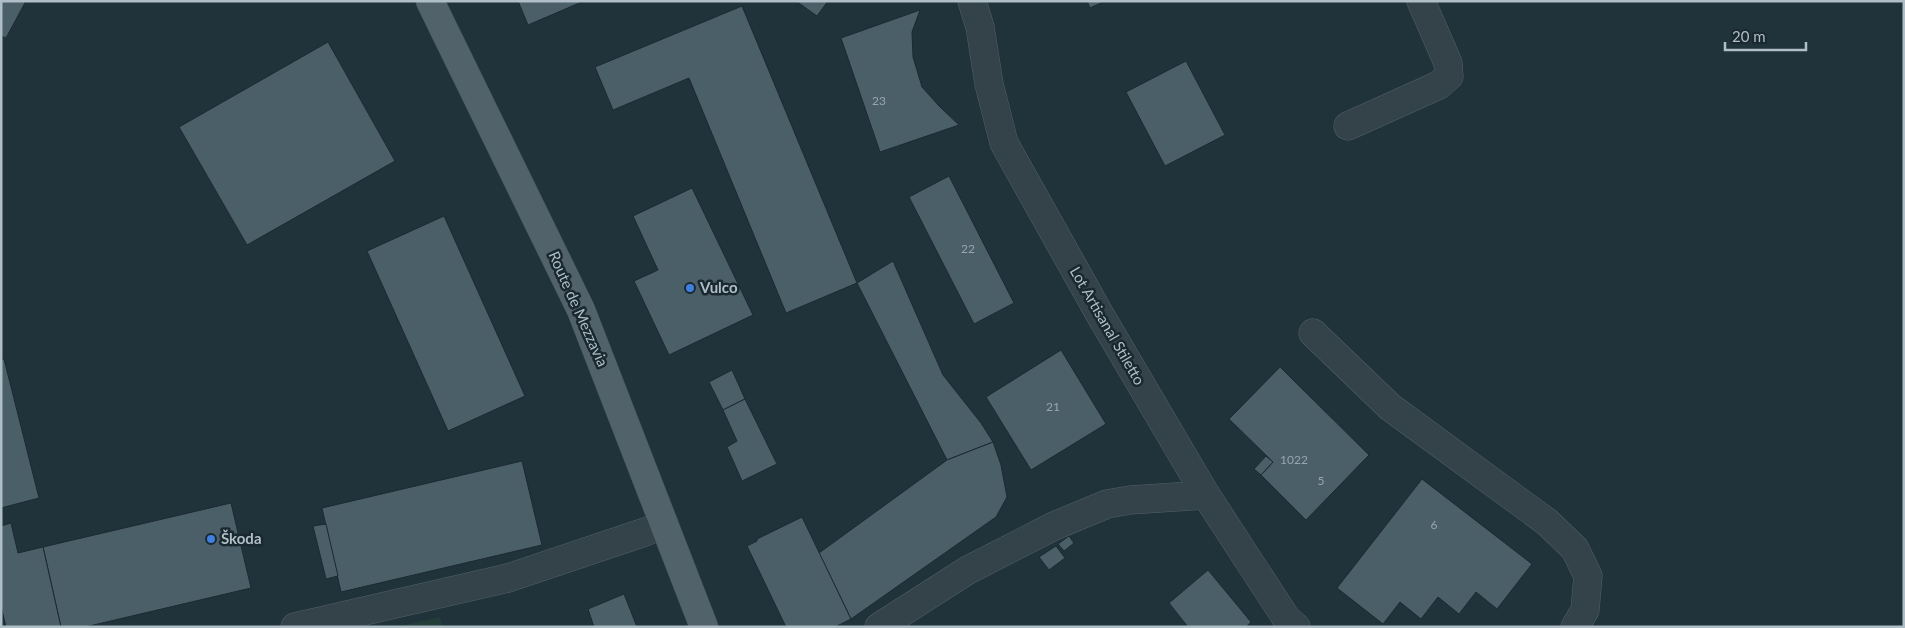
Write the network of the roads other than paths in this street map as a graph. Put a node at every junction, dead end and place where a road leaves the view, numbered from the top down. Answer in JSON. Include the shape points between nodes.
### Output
{"nodes":[{"id":1,"x":430,"y":1,"type":"edge"},
{"id":2,"x":972,"y":1,"type":"edge"},
{"id":3,"x":1421,"y":1,"type":"edge"},
{"id":4,"x":1348,"y":126,"type":"dead end"},
{"id":5,"x":1313,"y":333,"type":"dead end"},
{"id":6,"x":1206,"y":496,"type":"junction"},
{"id":7,"x":664,"y":524,"type":"junction"},
{"id":8,"x":297,"y":626,"type":"edge"},
{"id":9,"x":704,"y":627,"type":"edge"},
{"id":10,"x":879,"y":627,"type":"edge"},
{"id":11,"x":1296,"y":627,"type":"edge"},
{"id":12,"x":1575,"y":627,"type":"edge"}],
"edges":[{"from":1,"to":7,"type":"main road","name":"Route de Mezzavia","via":[[581,310]]},
{"from":2,"to":6,"type":"street","name":"Lot Artisanal Stiletto","via":[[1004,143]]},
{"from":3,"to":4,"type":"street","via":[[1448,63],[1449,76],[1439,85]]},
{"from":5,"to":12,"type":"street","via":[[1390,407],[1547,522],[1575,549],[1588,576],[1585,610]]},
{"from":6,"to":10,"type":"street","via":[[1107,504],[1054,526],[968,570]]},
{"from":6,"to":11,"type":"street","name":"Lot Artisanal Stiletto","via":[[1286,618]]},
{"from":7,"to":8,"type":"street","via":[[508,578]]},
{"from":7,"to":9,"type":"main road","name":"Route de Mezzavia"}]}
